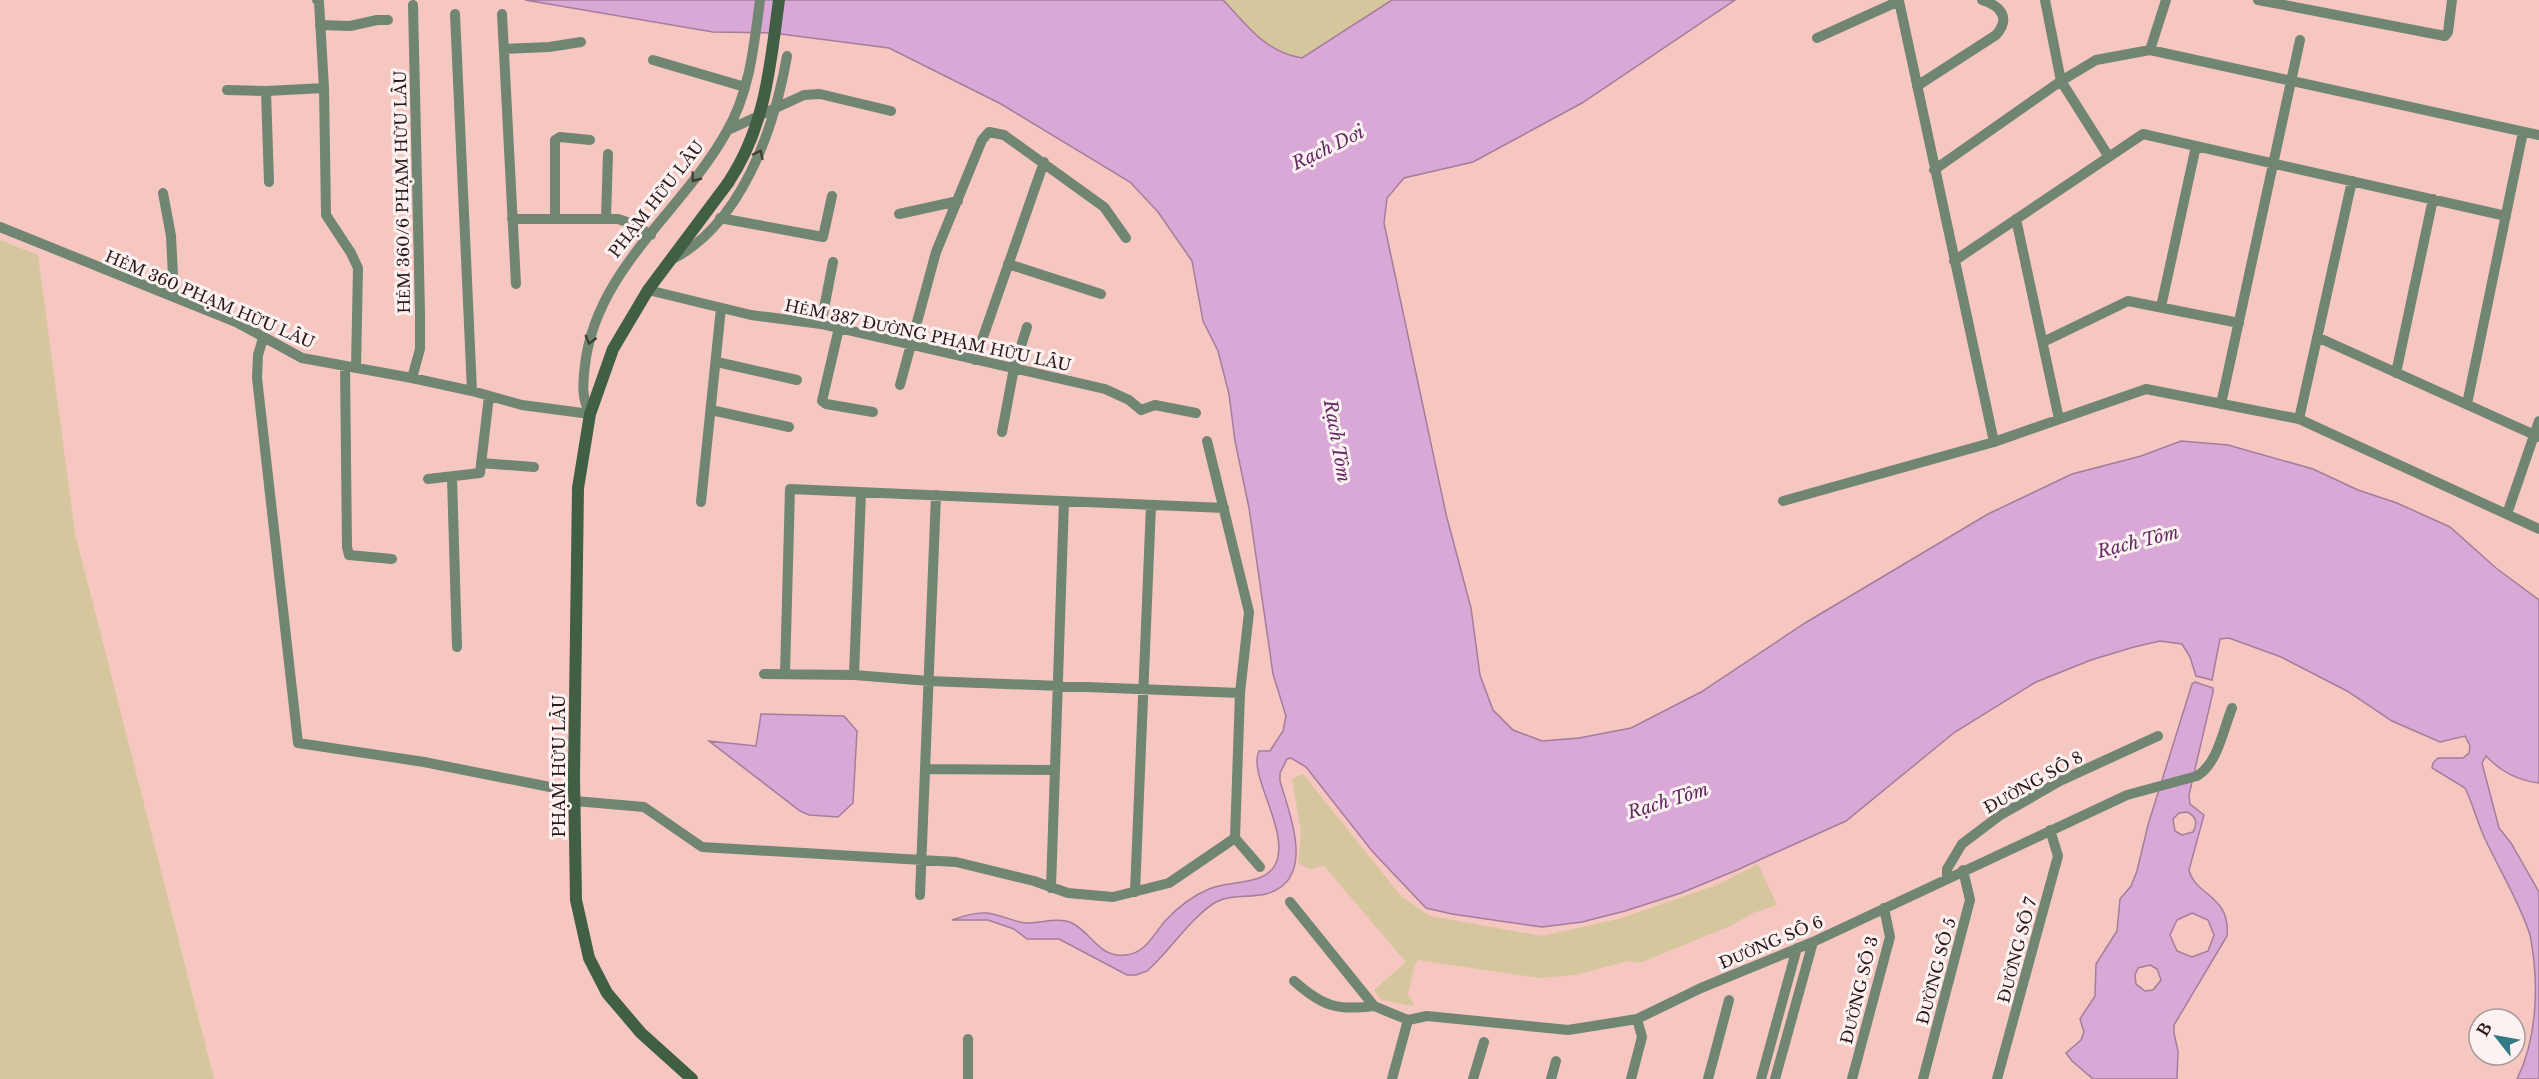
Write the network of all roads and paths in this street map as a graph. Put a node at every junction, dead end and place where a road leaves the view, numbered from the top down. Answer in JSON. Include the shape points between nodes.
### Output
{"nodes":[{"id":1,"x":317,"y":0,"type":"edge"},
{"id":2,"x":760,"y":0,"type":"edge"},
{"id":3,"x":779,"y":0,"type":"edge"},
{"id":4,"x":1900,"y":0,"type":"edge"},
{"id":5,"x":1982,"y":0,"type":"edge"},
{"id":6,"x":2045,"y":0,"type":"edge"},
{"id":7,"x":2166,"y":0,"type":"edge"},
{"id":8,"x":2258,"y":0,"type":"edge"},
{"id":9,"x":2452,"y":0,"type":"edge"},
{"id":10,"x":413,"y":5,"type":"dead end"},
{"id":11,"x":455,"y":14,"type":"dead end"},
{"id":12,"x":502,"y":14,"type":"dead end"},
{"id":13,"x":388,"y":20,"type":"dead end"},
{"id":14,"x":321,"y":25,"type":"junction"},
{"id":15,"x":1817,"y":38,"type":"dead end"},
{"id":16,"x":2300,"y":40,"type":"dead end"},
{"id":17,"x":581,"y":42,"type":"dead end"},
{"id":18,"x":504,"y":49,"type":"junction"},
{"id":19,"x":2150,"y":50,"type":"junction"},
{"id":20,"x":787,"y":56,"type":"dead end"},
{"id":21,"x":653,"y":60,"type":"dead end"},
{"id":22,"x":2061,"y":81,"type":"junction"},
{"id":23,"x":2291,"y":82,"type":"junction"},
{"id":24,"x":1917,"y":86,"type":"junction"},
{"id":25,"x":745,"y":87,"type":"junction"},
{"id":26,"x":324,"y":88,"type":"junction"},
{"id":27,"x":227,"y":90,"type":"dead end"},
{"id":28,"x":266,"y":91,"type":"junction"},
{"id":29,"x":776,"y":108,"type":"junction"},
{"id":30,"x":891,"y":111,"type":"dead end"},
{"id":31,"x":728,"y":130,"type":"junction"},
{"id":32,"x":2523,"y":132,"type":"junction"},
{"id":33,"x":2539,"y":135,"type":"edge"},
{"id":34,"x":590,"y":140,"type":"dead end"},
{"id":35,"x":2196,"y":146,"type":"junction"},
{"id":36,"x":608,"y":154,"type":"dead end"},
{"id":37,"x":2109,"y":157,"type":"junction"},
{"id":38,"x":1044,"y":162,"type":"junction"},
{"id":39,"x":2273,"y":163,"type":"junction"},
{"id":40,"x":1934,"y":170,"type":"junction"},
{"id":41,"x":2352,"y":181,"type":"junction"},
{"id":42,"x":269,"y":182,"type":"dead end"},
{"id":43,"x":163,"y":193,"type":"dead end"},
{"id":44,"x":832,"y":196,"type":"dead end"},
{"id":45,"x":2433,"y":199,"type":"junction"},
{"id":46,"x":958,"y":201,"type":"junction"},
{"id":47,"x":898,"y":214,"type":"dead end"},
{"id":48,"x":2506,"y":216,"type":"junction"},
{"id":49,"x":606,"y":218,"type":"junction"},
{"id":50,"x":720,"y":218,"type":"junction"},
{"id":51,"x":513,"y":219,"type":"junction"},
{"id":52,"x":555,"y":219,"type":"junction"},
{"id":53,"x":2016,"y":219,"type":"junction"},
{"id":54,"x":0,"y":228,"type":"edge"},
{"id":55,"x":651,"y":235,"type":"junction"},
{"id":56,"x":1126,"y":238,"type":"dead end"},
{"id":57,"x":669,"y":261,"type":"junction"},
{"id":58,"x":1954,"y":261,"type":"junction"},
{"id":59,"x":833,"y":262,"type":"dead end"},
{"id":60,"x":1008,"y":264,"type":"junction"},
{"id":61,"x":516,"y":284,"type":"dead end"},
{"id":62,"x":648,"y":290,"type":"junction"},
{"id":63,"x":1101,"y":294,"type":"dead end"},
{"id":64,"x":174,"y":296,"type":"junction"},
{"id":65,"x":2161,"y":307,"type":"junction"},
{"id":66,"x":721,"y":308,"type":"junction"},
{"id":67,"x":2239,"y":323,"type":"junction"},
{"id":68,"x":821,"y":324,"type":"junction"},
{"id":69,"x":1027,"y":327,"type":"dead end"},
{"id":70,"x":839,"y":328,"type":"junction"},
{"id":71,"x":2318,"y":337,"type":"junction"},
{"id":72,"x":263,"y":338,"type":"junction"},
{"id":73,"x":2043,"y":342,"type":"junction"},
{"id":74,"x":909,"y":345,"type":"junction"},
{"id":75,"x":975,"y":360,"type":"junction"},
{"id":76,"x":717,"y":363,"type":"junction"},
{"id":77,"x":350,"y":367,"type":"junction"},
{"id":78,"x":1014,"y":368,"type":"junction"},
{"id":79,"x":2396,"y":373,"type":"junction"},
{"id":80,"x":412,"y":378,"type":"junction"},
{"id":81,"x":797,"y":380,"type":"dead end"},
{"id":82,"x":900,"y":384,"type":"dead end"},
{"id":83,"x":472,"y":391,"type":"junction"},
{"id":84,"x":489,"y":396,"type":"junction"},
{"id":85,"x":2221,"y":404,"type":"junction"},
{"id":86,"x":2467,"y":404,"type":"junction"},
{"id":87,"x":711,"y":410,"type":"junction"},
{"id":88,"x":873,"y":412,"type":"dead end"},
{"id":89,"x":1196,"y":413,"type":"dead end"},
{"id":90,"x":590,"y":414,"type":"junction"},
{"id":91,"x":2059,"y":419,"type":"junction"},
{"id":92,"x":2299,"y":419,"type":"junction"},
{"id":93,"x":2539,"y":420,"type":"edge"},
{"id":94,"x":789,"y":427,"type":"dead end"},
{"id":95,"x":1002,"y":432,"type":"dead end"},
{"id":96,"x":2537,"y":437,"type":"edge"},
{"id":97,"x":1206,"y":441,"type":"dead end"},
{"id":98,"x":1994,"y":442,"type":"junction"},
{"id":99,"x":481,"y":463,"type":"junction"},
{"id":100,"x":534,"y":467,"type":"dead end"},
{"id":101,"x":452,"y":477,"type":"junction"},
{"id":102,"x":428,"y":479,"type":"dead end"},
{"id":103,"x":861,"y":492,"type":"junction"},
{"id":104,"x":936,"y":495,"type":"junction"},
{"id":105,"x":1064,"y":501,"type":"junction"},
{"id":106,"x":1783,"y":501,"type":"dead end"},
{"id":107,"x":701,"y":502,"type":"dead end"},
{"id":108,"x":1150,"y":505,"type":"junction"},
{"id":109,"x":1224,"y":508,"type":"junction"},
{"id":110,"x":2507,"y":514,"type":"junction"},
{"id":111,"x":2539,"y":529,"type":"edge"},
{"id":112,"x":392,"y":560,"type":"dead end"},
{"id":113,"x":457,"y":647,"type":"dead end"},
{"id":114,"x":764,"y":674,"type":"dead end"},
{"id":115,"x":785,"y":674,"type":"junction"},
{"id":116,"x":854,"y":675,"type":"junction"},
{"id":117,"x":929,"y":681,"type":"junction"},
{"id":118,"x":1057,"y":686,"type":"junction"},
{"id":119,"x":1143,"y":689,"type":"junction"},
{"id":120,"x":1240,"y":693,"type":"junction"},
{"id":121,"x":2232,"y":708,"type":"dead end"},
{"id":122,"x":2158,"y":736,"type":"dead end"},
{"id":123,"x":926,"y":769,"type":"junction"},
{"id":124,"x":1054,"y":770,"type":"junction"},
{"id":125,"x":575,"y":797,"type":"junction"},
{"id":126,"x":2050,"y":830,"type":"junction"},
{"id":127,"x":1235,"y":838,"type":"junction"},
{"id":128,"x":922,"y":858,"type":"junction"},
{"id":129,"x":1260,"y":867,"type":"dead end"},
{"id":130,"x":1963,"y":870,"type":"junction"},
{"id":131,"x":1947,"y":878,"type":"junction"},
{"id":132,"x":1051,"y":888,"type":"junction"},
{"id":133,"x":1135,"y":892,"type":"junction"},
{"id":134,"x":920,"y":895,"type":"dead end"},
{"id":135,"x":1290,"y":902,"type":"dead end"},
{"id":136,"x":1884,"y":908,"type":"junction"},
{"id":137,"x":1813,"y":942,"type":"junction"},
{"id":138,"x":1797,"y":948,"type":"junction"},
{"id":139,"x":1294,"y":981,"type":"dead end"},
{"id":140,"x":1729,"y":1000,"type":"dead end"},
{"id":141,"x":1374,"y":1006,"type":"junction"},
{"id":142,"x":1637,"y":1019,"type":"junction"},
{"id":143,"x":1408,"y":1020,"type":"junction"},
{"id":144,"x":968,"y":1039,"type":"dead end"},
{"id":145,"x":1484,"y":1042,"type":"dead end"},
{"id":146,"x":1556,"y":1061,"type":"dead end"},
{"id":147,"x":692,"y":1079,"type":"edge"},
{"id":148,"x":968,"y":1079,"type":"edge"},
{"id":149,"x":1392,"y":1079,"type":"edge"},
{"id":150,"x":1473,"y":1079,"type":"edge"},
{"id":151,"x":1551,"y":1079,"type":"edge"},
{"id":152,"x":1631,"y":1079,"type":"edge"},
{"id":153,"x":1708,"y":1079,"type":"edge"},
{"id":154,"x":1761,"y":1079,"type":"edge"},
{"id":155,"x":1775,"y":1079,"type":"edge"},
{"id":156,"x":1852,"y":1079,"type":"edge"},
{"id":157,"x":1923,"y":1079,"type":"edge"},
{"id":158,"x":1997,"y":1079,"type":"edge"}],
"edges":[{"from":1,"to":14,"type":"street"},
{"from":2,"to":25,"type":"street","name":"PHẠM HỮU LẦU"},
{"from":3,"to":57,"type":"main road","name":"PHẠM HỮU LẦU","bridge":true,"via":[[766,94],[743,159]]},
{"from":4,"to":15,"type":"street"},
{"from":4,"to":24,"type":"street"},
{"from":5,"to":24,"type":"street","via":[[1999,8],[2004,16],[2001,30]]},
{"from":6,"to":22,"type":"street"},
{"from":7,"to":19,"type":"street"},
{"from":8,"to":9,"type":"street","via":[[2445,36]]},
{"from":10,"to":80,"type":"street","name":"HẺM 360/6 PHẠM HỮU LẦU","via":[[420,348]]},
{"from":11,"to":83,"type":"street"},
{"from":12,"to":18,"type":"street"},
{"from":13,"to":14,"type":"street","via":[[350,26]]},
{"from":14,"to":26,"type":"street"},
{"from":16,"to":23,"type":"street"},
{"from":17,"to":18,"type":"street"},
{"from":18,"to":51,"type":"street"},
{"from":19,"to":22,"type":"street","via":[[2096,60]]},
{"from":19,"to":23,"type":"street"},
{"from":20,"to":29,"type":"street","name":"PHẠM HỮU LẦU"},
{"from":21,"to":25,"type":"street"},
{"from":22,"to":37,"type":"street"},
{"from":22,"to":40,"type":"street"},
{"from":23,"to":32,"type":"street"},
{"from":23,"to":39,"type":"street"},
{"from":24,"to":40,"type":"street"},
{"from":25,"to":31,"type":"street","name":"PHẠM HỮU LẦU"},
{"from":26,"to":28,"type":"street"},
{"from":26,"to":77,"type":"street","via":[[326,215],[358,268]]},
{"from":27,"to":28,"type":"street"},
{"from":28,"to":42,"type":"street"},
{"from":29,"to":30,"type":"street","via":[[804,95],[820,93]]},
{"from":29,"to":31,"type":"street"},
{"from":50,"to":29,"type":"street","name":"PHẠM HỮU LẦU","one_way":true,"via":[[758,158]]},
{"from":31,"to":55,"type":"street","name":"PHẠM HỮU LẦU","one_way":true},
{"from":32,"to":33,"type":"street"},
{"from":32,"to":48,"type":"street"},
{"from":34,"to":52,"type":"street","via":[[555,140]]},
{"from":35,"to":37,"type":"street","via":[[2143,134]]},
{"from":35,"to":39,"type":"street"},
{"from":35,"to":65,"type":"street"},
{"from":36,"to":49,"type":"street"},
{"from":37,"to":53,"type":"street"},
{"from":38,"to":46,"type":"street","via":[[1004,135],[989,132],[982,140]]},
{"from":38,"to":56,"type":"street","via":[[1104,207]]},
{"from":38,"to":60,"type":"street"},
{"from":39,"to":41,"type":"street"},
{"from":39,"to":67,"type":"street"},
{"from":40,"to":58,"type":"street"},
{"from":41,"to":45,"type":"street"},
{"from":41,"to":71,"type":"street"},
{"from":43,"to":64,"type":"street","via":[[171,236]]},
{"from":44,"to":50,"type":"street","via":[[823,237]]},
{"from":45,"to":48,"type":"street"},
{"from":45,"to":79,"type":"street"},
{"from":46,"to":47,"type":"street"},
{"from":46,"to":74,"type":"street","via":[[936,252]]},
{"from":48,"to":86,"type":"street"},
{"from":49,"to":52,"type":"street"},
{"from":49,"to":55,"type":"street","via":[[633,224]]},
{"from":50,"to":57,"type":"street","name":"PHẠM HỮU LẦU","via":[[695,246]]},
{"from":51,"to":52,"type":"street"},
{"from":51,"to":61,"type":"street"},
{"from":53,"to":58,"type":"street"},
{"from":53,"to":73,"type":"street"},
{"from":54,"to":64,"type":"street","name":"HẺM 360 PHẠM HỮU LẦU"},
{"from":55,"to":90,"type":"street","name":"PHẠM HỮU LẦU","one_way":true,"via":[[626,262],[604,301],[588,342],[583,385]]},
{"from":57,"to":62,"type":"main road","name":"PHẠM HỮU LẦU"},
{"from":58,"to":98,"type":"street"},
{"from":59,"to":68,"type":"street"},
{"from":60,"to":63,"type":"street"},
{"from":60,"to":75,"type":"street"},
{"from":62,"to":66,"type":"street","name":"HẺM 387 ĐƯỜNG PHẠM HỮU LẦU"},
{"from":62,"to":90,"type":"main road","name":"PHẠM HỮU LẦU","via":[[613,349]]},
{"from":64,"to":72,"type":"street","name":"HẺM 360 PHẠM HỮU LẦU"},
{"from":65,"to":67,"type":"street"},
{"from":65,"to":73,"type":"street","via":[[2128,301]]},
{"from":66,"to":68,"type":"street","name":"HẺM 387 ĐƯỜNG PHẠM HỮU LẦU"},
{"from":66,"to":76,"type":"street"},
{"from":67,"to":85,"type":"street"},
{"from":68,"to":70,"type":"street","name":"HẺM 387 ĐƯỜNG PHẠM HỮU LẦU"},
{"from":69,"to":78,"type":"street"},
{"from":70,"to":74,"type":"street","name":"HẺM 387 ĐƯỜNG PHẠM HỮU LẦU"},
{"from":70,"to":88,"type":"street","via":[[822,401]]},
{"from":71,"to":79,"type":"street"},
{"from":71,"to":92,"type":"street"},
{"from":72,"to":77,"type":"street","name":"HẺM 360 PHẠM HỮU LẦU","via":[[302,358]]},
{"from":72,"to":125,"type":"street","via":[[257,378],[298,742],[424,762]]},
{"from":73,"to":91,"type":"street"},
{"from":74,"to":75,"type":"street","name":"HẺM 387 ĐƯỜNG PHẠM HỮU LẦU"},
{"from":74,"to":82,"type":"street"},
{"from":75,"to":78,"type":"street","name":"HẺM 387 ĐƯỜNG PHẠM HỮU LẦU"},
{"from":76,"to":81,"type":"street"},
{"from":76,"to":87,"type":"street"},
{"from":77,"to":80,"type":"street","name":"HẺM 360 PHẠM HỮU LẦU"},
{"from":77,"to":112,"type":"street","via":[[347,547],[349,555],[357,558]]},
{"from":78,"to":89,"type":"street","name":"HẺM 387 ĐƯỜNG PHẠM HỮU LẦU","via":[[1105,389],[1142,410],[1155,405]]},
{"from":78,"to":95,"type":"street"},
{"from":79,"to":86,"type":"street"},
{"from":80,"to":83,"type":"street","name":"HẺM 360 PHẠM HỮU LẦU"},
{"from":83,"to":84,"type":"street","name":"HẺM 360 PHẠM HỮU LẦU"},
{"from":84,"to":90,"type":"street","name":"HẺM 360 PHẠM HỮU LẦU","via":[[522,405]]},
{"from":84,"to":99,"type":"street"},
{"from":85,"to":91,"type":"street","via":[[2146,389]]},
{"from":85,"to":92,"type":"street"},
{"from":86,"to":96,"type":"street"},
{"from":87,"to":94,"type":"street"},
{"from":87,"to":107,"type":"street"},
{"from":90,"to":125,"type":"main road","name":"PHẠM HỮU LẦU","via":[[578,488]]},
{"from":91,"to":98,"type":"street"},
{"from":92,"to":110,"type":"street"},
{"from":93,"to":96,"type":"street"},
{"from":96,"to":110,"type":"street"},
{"from":97,"to":109,"type":"street"},
{"from":98,"to":106,"type":"street"},
{"from":99,"to":100,"type":"street"},
{"from":99,"to":101,"type":"street","via":[[480,473]]},
{"from":101,"to":102,"type":"street"},
{"from":101,"to":113,"type":"street"},
{"from":103,"to":104,"type":"street"},
{"from":103,"to":115,"type":"street","via":[[790,489]]},
{"from":103,"to":116,"type":"street"},
{"from":104,"to":105,"type":"street"},
{"from":104,"to":117,"type":"street"},
{"from":105,"to":108,"type":"street"},
{"from":105,"to":118,"type":"street"},
{"from":108,"to":109,"type":"street"},
{"from":108,"to":119,"type":"street"},
{"from":109,"to":120,"type":"street","via":[[1249,612]]},
{"from":110,"to":111,"type":"street"},
{"from":114,"to":115,"type":"street"},
{"from":115,"to":116,"type":"street"},
{"from":116,"to":117,"type":"street"},
{"from":117,"to":118,"type":"street"},
{"from":117,"to":123,"type":"street"},
{"from":118,"to":119,"type":"street"},
{"from":118,"to":124,"type":"street"},
{"from":119,"to":120,"type":"street"},
{"from":119,"to":133,"type":"street"},
{"from":120,"to":127,"type":"street"},
{"from":121,"to":126,"type":"street","name":"ĐƯỜNG SỐ 6","via":[[2206,770],[2197,776],[2127,795]]},
{"from":122,"to":131,"type":"street","name":"ĐƯỜNG SỐ 8","via":[[2060,781],[1999,816],[1962,844],[1947,869]]},
{"from":123,"to":124,"type":"street"},
{"from":123,"to":128,"type":"street"},
{"from":124,"to":132,"type":"street"},
{"from":125,"to":128,"type":"street","via":[[644,807],[702,848]]},
{"from":125,"to":147,"type":"main road","name":"PHẠM HỮU LẦU","via":[[576,900],[589,958],[607,993],[630,1021]]},
{"from":126,"to":130,"type":"street","name":"ĐƯỜNG SỐ 6"},
{"from":126,"to":158,"type":"street","name":"ĐƯỜNG SỐ 7","via":[[2058,856]]},
{"from":127,"to":129,"type":"street"},
{"from":127,"to":133,"type":"street","via":[[1169,883]]},
{"from":128,"to":132,"type":"street","via":[[956,862]]},
{"from":128,"to":134,"type":"street"},
{"from":130,"to":131,"type":"street","name":"ĐƯỜNG SỐ 6"},
{"from":130,"to":157,"type":"street","name":"ĐƯỜNG SỐ 5","via":[[1970,900]]},
{"from":131,"to":136,"type":"street","name":"ĐƯỜNG SỐ 6"},
{"from":132,"to":133,"type":"street","via":[[1113,897]]},
{"from":135,"to":141,"type":"street"},
{"from":136,"to":137,"type":"street","name":"ĐƯỜNG SỐ 6"},
{"from":136,"to":156,"type":"street","name":"ĐƯỜNG SỐ 3","via":[[1890,937]]},
{"from":137,"to":138,"type":"street","name":"ĐƯỜNG SỐ 6"},
{"from":137,"to":155,"type":"street"},
{"from":138,"to":142,"type":"street","name":"ĐƯỜNG SỐ 6"},
{"from":138,"to":154,"type":"street"},
{"from":139,"to":141,"type":"street","via":[[1330,1005],[1349,1010]]},
{"from":140,"to":153,"type":"street"},
{"from":141,"to":143,"type":"street"},
{"from":142,"to":143,"type":"street","name":"ĐƯỜNG SỐ 6","via":[[1568,1030],[1427,1016]]},
{"from":142,"to":152,"type":"street","via":[[1642,1037]]},
{"from":143,"to":149,"type":"street"},
{"from":144,"to":148,"type":"street"},
{"from":145,"to":150,"type":"street"},
{"from":146,"to":151,"type":"street"}]}
